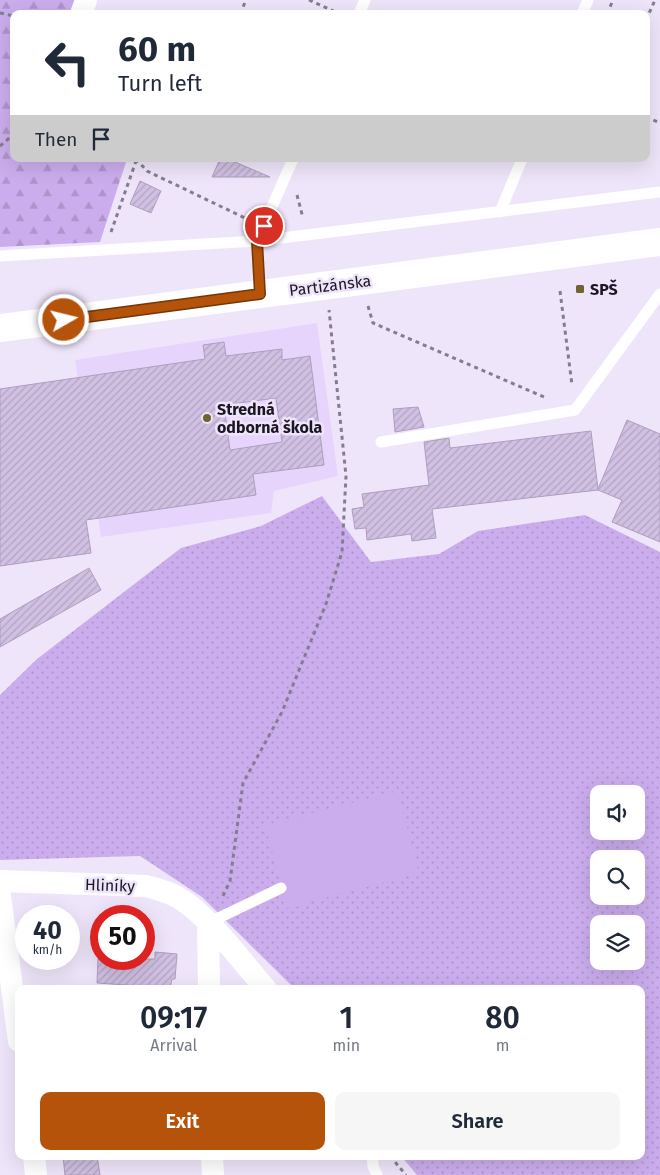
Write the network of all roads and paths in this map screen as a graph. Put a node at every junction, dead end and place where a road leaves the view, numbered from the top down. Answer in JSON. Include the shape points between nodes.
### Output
{"nodes":[{"id":1,"x":309,"y":0,"type":"edge"},
{"id":2,"x":331,"y":10,"type":"edge"},
{"id":3,"x":10,"y":137,"type":"edge"},
{"id":4,"x":0,"y":146,"type":"edge"},
{"id":5,"x":135,"y":162,"type":"edge"},
{"id":6,"x":138,"y":162,"type":"edge"},
{"id":7,"x":292,"y":162,"type":"edge"},
{"id":8,"x":521,"y":162,"type":"edge"},
{"id":9,"x":660,"y":192,"type":"edge"},
{"id":10,"x":296,"y":193,"type":"dead end"},
{"id":11,"x":500,"y":212,"type":"junction"},
{"id":12,"x":264,"y":226,"type":"junction"},
{"id":13,"x":308,"y":235,"type":"junction"},
{"id":14,"x":257,"y":241,"type":"junction"},
{"id":15,"x":660,"y":242,"type":"edge"},
{"id":16,"x":105,"y":249,"type":"junction"},
{"id":17,"x":0,"y":256,"type":"edge"},
{"id":18,"x":560,"y":291,"type":"dead end"},
{"id":19,"x":260,"y":294,"type":"junction"},
{"id":20,"x":660,"y":294,"type":"edge"},
{"id":21,"x":368,"y":306,"type":"dead end"},
{"id":22,"x":329,"y":311,"type":"dead end"},
{"id":23,"x":0,"y":328,"type":"edge"},
{"id":24,"x":575,"y":410,"type":"junction"},
{"id":25,"x":380,"y":442,"type":"dead end"},
{"id":26,"x":0,"y":881,"type":"edge"},
{"id":27,"x":281,"y":888,"type":"dead end"},
{"id":28,"x":0,"y":896,"type":"edge"},
{"id":29,"x":208,"y":924,"type":"junction"},
{"id":30,"x":208,"y":985,"type":"edge"},
{"id":31,"x":262,"y":985,"type":"edge"},
{"id":32,"x":15,"y":1010,"type":"edge"},
{"id":33,"x":34,"y":1160,"type":"edge"},
{"id":34,"x":212,"y":1160,"type":"edge"},
{"id":35,"x":372,"y":1160,"type":"edge"},
{"id":36,"x":393,"y":1160,"type":"edge"},
{"id":37,"x":36,"y":1175,"type":"edge"},
{"id":38,"x":214,"y":1175,"type":"edge"},
{"id":39,"x":377,"y":1175,"type":"edge"},
{"id":40,"x":406,"y":1175,"type":"edge"}],
"edges":[{"from":1,"to":2,"type":"path"},
{"from":3,"to":4,"type":"path"},
{"from":5,"to":16,"type":"path"},
{"from":6,"to":12,"type":"path","via":[[147,171]]},
{"from":7,"to":12,"type":"lane"},
{"from":8,"to":11,"type":"lane"},
{"from":9,"to":11,"type":"lane"},
{"from":10,"to":13,"type":"path"},
{"from":11,"to":13,"type":"lane"},
{"from":12,"to":14,"type":"lane"},
{"from":13,"to":14,"type":"lane"},
{"from":14,"to":16,"type":"lane"},
{"from":14,"to":19,"type":"lane"},
{"from":15,"to":19,"type":"main road","name":"Partizánska"},
{"from":16,"to":17,"type":"lane"},
{"from":18,"to":24,"type":"path"},
{"from":19,"to":23,"type":"main road","name":"Partizánska"},
{"from":20,"to":24,"type":"lane"},
{"from":21,"to":24,"type":"path","via":[[373,323]]},
{"from":22,"to":29,"type":"path","via":[[346,476],[342,552],[326,604],[282,712],[243,783],[230,881]]},
{"from":24,"to":25,"type":"lane"},
{"from":26,"to":29,"type":"street","name":"Hliníky","via":[[146,886],[181,899]]},
{"from":27,"to":29,"type":"lane"},
{"from":28,"to":32,"type":"street"},
{"from":29,"to":30,"type":"street"},
{"from":29,"to":31,"type":"street","name":"Hliníky"},
{"from":33,"to":37,"type":"street"},
{"from":34,"to":38,"type":"street"},
{"from":35,"to":39,"type":"lane"},
{"from":36,"to":40,"type":"path"}]}
